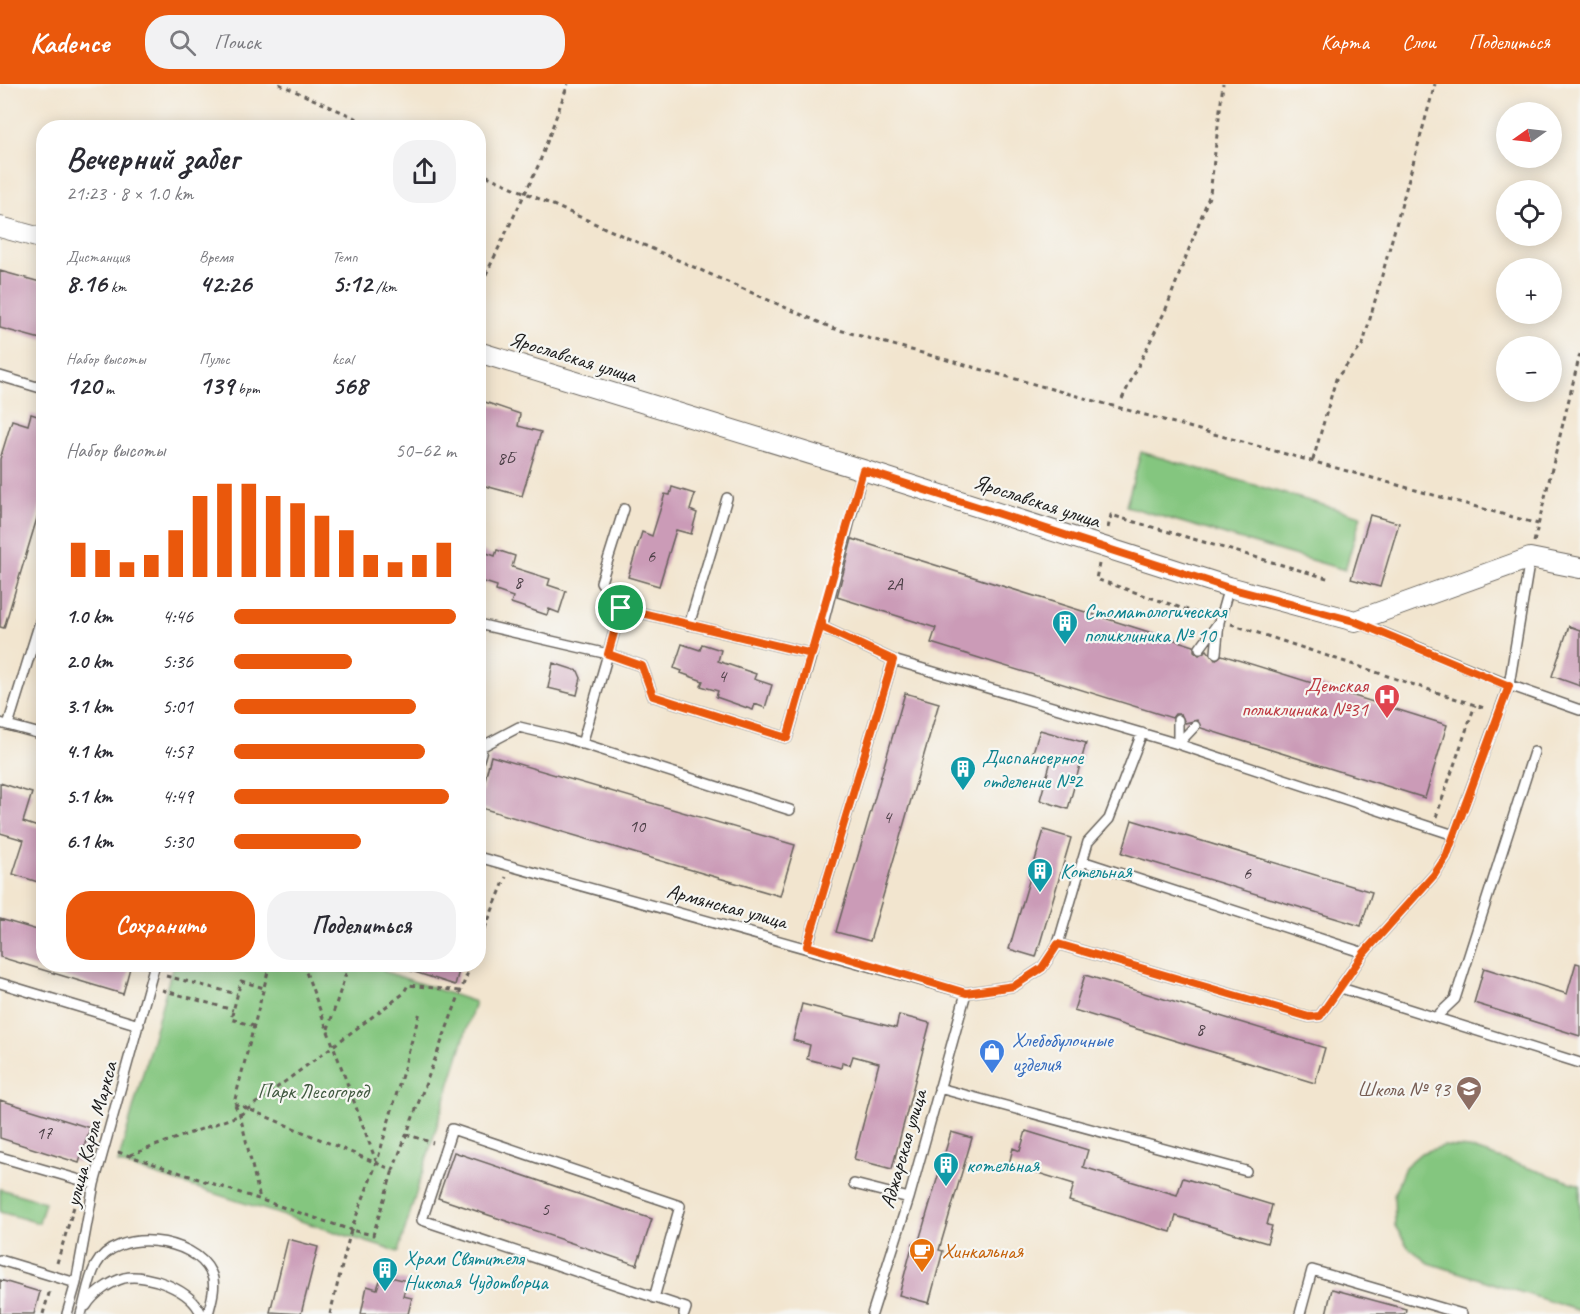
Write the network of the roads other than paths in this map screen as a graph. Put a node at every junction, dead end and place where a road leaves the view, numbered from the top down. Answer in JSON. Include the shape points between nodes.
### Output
{"nodes":[{"id":1,"x":0,"y":227,"type":"edge"},
{"id":2,"x":36,"y":237,"type":"edge"},
{"id":3,"x":486,"y":354,"type":"edge"},
{"id":4,"x":0,"y":376,"type":"edge"},
{"id":5,"x":36,"y":387,"type":"edge"},
{"id":6,"x":863,"y":470,"type":"junction"},
{"id":7,"x":728,"y":498,"type":"dead end"},
{"id":8,"x":624,"y":509,"type":"dead end"},
{"id":9,"x":1530,"y":558,"type":"junction"},
{"id":10,"x":1580,"y":568,"type":"edge"},
{"id":11,"x":1229,"y":588,"type":"junction"},
{"id":12,"x":621,"y":608,"type":"junction"},
{"id":13,"x":1219,"y":621,"type":"junction"},
{"id":14,"x":1354,"y":621,"type":"junction"},
{"id":15,"x":822,"y":622,"type":"junction"},
{"id":16,"x":689,"y":625,"type":"junction"},
{"id":17,"x":486,"y":626,"type":"edge"},
{"id":18,"x":1200,"y":648,"type":"dead end"},
{"id":19,"x":36,"y":649,"type":"edge"},
{"id":20,"x":1216,"y":653,"type":"dead end"},
{"id":21,"x":608,"y":654,"type":"junction"},
{"id":22,"x":812,"y":654,"type":"junction"},
{"id":23,"x":893,"y":660,"type":"junction"},
{"id":24,"x":1509,"y":686,"type":"junction"},
{"id":25,"x":1580,"y":710,"type":"edge"},
{"id":26,"x":1178,"y":720,"type":"dead end"},
{"id":27,"x":4,"y":724,"type":"edge"},
{"id":28,"x":1195,"y":726,"type":"dead end"},
{"id":29,"x":36,"y":733,"type":"edge"},
{"id":30,"x":1142,"y":733,"type":"junction"},
{"id":31,"x":486,"y":744,"type":"edge"},
{"id":32,"x":582,"y":744,"type":"junction"},
{"id":33,"x":1178,"y":744,"type":"junction"},
{"id":34,"x":1534,"y":752,"type":"dead end"},
{"id":35,"x":790,"y":810,"type":"dead end"},
{"id":36,"x":1454,"y":835,"type":"junction"},
{"id":37,"x":486,"y":859,"type":"edge"},
{"id":38,"x":1082,"y":861,"type":"junction"},
{"id":39,"x":1058,"y":944,"type":"junction"},
{"id":40,"x":807,"y":946,"type":"junction"},
{"id":41,"x":1364,"y":953,"type":"junction"},
{"id":42,"x":153,"y":972,"type":"edge"},
{"id":43,"x":0,"y":983,"type":"edge"},
{"id":44,"x":1341,"y":988,"type":"junction"},
{"id":45,"x":966,"y":993,"type":"junction"},
{"id":46,"x":1436,"y":1017,"type":"junction"},
{"id":47,"x":139,"y":1025,"type":"junction"},
{"id":48,"x":1580,"y":1063,"type":"edge"},
{"id":49,"x":939,"y":1088,"type":"junction"},
{"id":50,"x":0,"y":1157,"type":"edge"},
{"id":51,"x":1246,"y":1171,"type":"dead end"},
{"id":52,"x":94,"y":1184,"type":"junction"},
{"id":53,"x":854,"y":1184,"type":"dead end"},
{"id":54,"x":909,"y":1198,"type":"junction"},
{"id":55,"x":0,"y":1260,"type":"edge"},
{"id":56,"x":76,"y":1282,"type":"junction"},
{"id":57,"x":654,"y":1298,"type":"junction"},
{"id":58,"x":67,"y":1314,"type":"edge"},
{"id":59,"x":82,"y":1314,"type":"edge"},
{"id":60,"x":201,"y":1314,"type":"edge"},
{"id":61,"x":208,"y":1314,"type":"edge"},
{"id":62,"x":684,"y":1314,"type":"edge"},
{"id":63,"x":872,"y":1314,"type":"edge"},
{"id":64,"x":1300,"y":1314,"type":"edge"},
{"id":65,"x":1461,"y":1314,"type":"edge"}],
"edges":[{"from":1,"to":2,"type":"street"},
{"from":3,"to":6,"type":"street","name":"Ярославская улица"},
{"from":4,"to":5,"type":"lane"},
{"from":6,"to":11,"type":"street","name":"Ярославская улица"},
{"from":6,"to":15,"type":"lane"},
{"from":7,"to":16,"type":"lane"},
{"from":8,"to":12,"type":"lane","via":[[601,582]]},
{"from":9,"to":10,"type":"street"},
{"from":9,"to":14,"type":"street"},
{"from":9,"to":24,"type":"lane"},
{"from":11,"to":13,"type":"lane"},
{"from":11,"to":14,"type":"street","name":"Ярославская улица"},
{"from":12,"to":16,"type":"lane"},
{"from":12,"to":21,"type":"lane"},
{"from":13,"to":18,"type":"lane"},
{"from":13,"to":20,"type":"lane"},
{"from":14,"to":24,"type":"lane"},
{"from":15,"to":22,"type":"lane"},
{"from":15,"to":23,"type":"lane","via":[[822,627]]},
{"from":16,"to":22,"type":"lane"},
{"from":17,"to":21,"type":"lane"},
{"from":19,"to":27,"type":"lane"},
{"from":21,"to":22,"type":"lane","via":[[642,666],[653,696],[787,738]]},
{"from":21,"to":32,"type":"lane"},
{"from":23,"to":30,"type":"lane"},
{"from":23,"to":40,"type":"lane"},
{"from":24,"to":25,"type":"lane"},
{"from":24,"to":36,"type":"lane"},
{"from":26,"to":33,"type":"lane"},
{"from":27,"to":29,"type":"lane"},
{"from":28,"to":33,"type":"lane"},
{"from":30,"to":33,"type":"lane"},
{"from":30,"to":38,"type":"lane","via":[[1109,819],[1088,842]]},
{"from":31,"to":32,"type":"lane","via":[[519,727]]},
{"from":32,"to":35,"type":"lane"},
{"from":33,"to":36,"type":"lane"},
{"from":34,"to":46,"type":"lane","via":[[1455,999]]},
{"from":36,"to":41,"type":"lane","via":[[1434,875]]},
{"from":37,"to":40,"type":"lane","name":"Армянская улица"},
{"from":38,"to":39,"type":"lane"},
{"from":38,"to":41,"type":"lane"},
{"from":39,"to":44,"type":"lane","via":[[1309,1017],[1320,1016]]},
{"from":39,"to":45,"type":"lane","via":[[1042,968],[1014,986]]},
{"from":40,"to":45,"type":"lane","name":"Армянская улица"},
{"from":41,"to":44,"type":"lane"},
{"from":42,"to":47,"type":"lane","name":"улица Карла Маркса"},
{"from":43,"to":47,"type":"lane"},
{"from":44,"to":46,"type":"lane"},
{"from":45,"to":49,"type":"lane","name":"Аджарская улица"},
{"from":46,"to":48,"type":"lane"},
{"from":47,"to":52,"type":"lane","name":"улица Карла Маркса"},
{"from":49,"to":51,"type":"lane"},
{"from":49,"to":54,"type":"lane","name":"Аджарская улица"},
{"from":50,"to":52,"type":"lane"},
{"from":52,"to":56,"type":"lane","name":"улица Карла Маркса"},
{"from":53,"to":54,"type":"lane"},
{"from":54,"to":63,"type":"lane","name":"Аджарская улица"},
{"from":55,"to":56,"type":"lane"},
{"from":56,"to":58,"type":"lane","name":"улица Карла Маркса"},
{"from":57,"to":57,"type":"lane","via":[[680,1206],[452,1130],[422,1220]]},
{"from":57,"to":62,"type":"lane","via":[[686,1308]]},
{"from":59,"to":60,"type":"lane","via":[[91,1298],[124,1278],[165,1284],[182,1291]]},
{"from":59,"to":61,"type":"lane","via":[[96,1264],[117,1247],[144,1240],[191,1251],[204,1261],[212,1275]]},
{"from":64,"to":65,"type":"lane","via":[[1312,1270]]}]}
